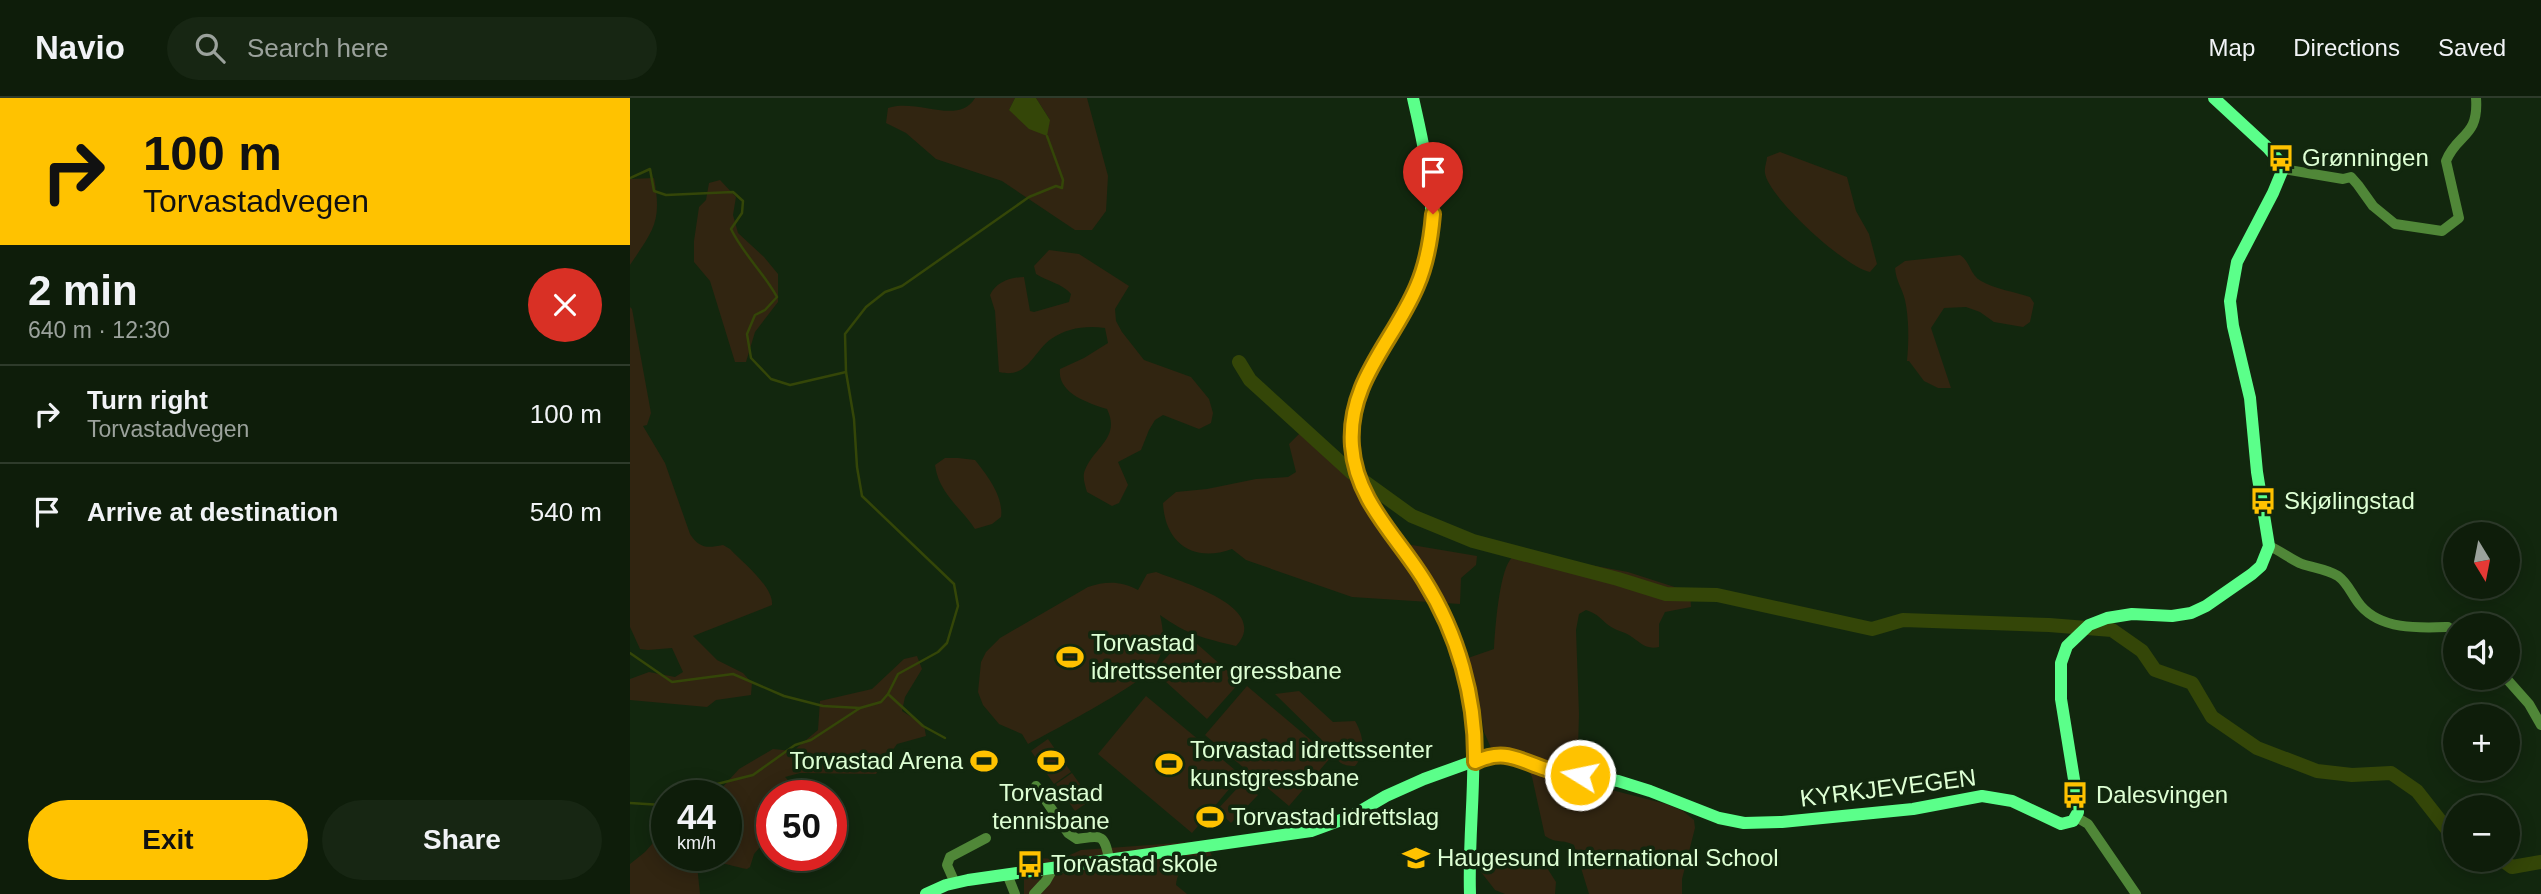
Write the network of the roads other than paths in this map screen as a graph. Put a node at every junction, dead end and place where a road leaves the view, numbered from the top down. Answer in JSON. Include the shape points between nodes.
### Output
{"nodes":[{"id":1,"x":1413,"y":98,"type":"edge"},
{"id":2,"x":2214,"y":98,"type":"edge"},
{"id":3,"x":2476,"y":98,"type":"edge"},
{"id":4,"x":2283,"y":169,"type":"junction"},
{"id":5,"x":2269,"y":546,"type":"junction"},
{"id":6,"x":2443,"y":626,"type":"edge"},
{"id":7,"x":2517,"y":690,"type":"edge"},
{"id":8,"x":2541,"y":725,"type":"edge"},
{"id":9,"x":1475,"y":762,"type":"junction"},
{"id":10,"x":1036,"y":786,"type":"dead end"},
{"id":11,"x":2076,"y":817,"type":"junction"},
{"id":12,"x":986,"y":838,"type":"dead end"},
{"id":13,"x":1109,"y":859,"type":"junction"},
{"id":14,"x":1054,"y":867,"type":"junction"},
{"id":15,"x":1007,"y":874,"type":"junction"},
{"id":16,"x":955,"y":883,"type":"junction"},
{"id":17,"x":926,"y":894,"type":"edge"},
{"id":18,"x":1015,"y":894,"type":"edge"},
{"id":19,"x":1034,"y":894,"type":"edge"},
{"id":20,"x":1470,"y":894,"type":"edge"},
{"id":21,"x":2136,"y":894,"type":"edge"}],
"edges":[{"from":1,"to":9,"type":"main road","via":[[1432,197],[1429,247],[1409,304],[1360,390],[1353,413],[1352,447],[1366,498],[1424,580],[1454,639],[1469,694]]},
{"from":2,"to":4,"type":"main road","via":[[2268,148]]},
{"from":3,"to":4,"type":"street","via":[[2472,128],[2446,161],[2459,218],[2448,229],[2439,232],[2395,224],[2373,206],[2351,177]]},
{"from":4,"to":5,"type":"main road","via":[[2237,262],[2230,301],[2250,398]]},
{"from":5,"to":6,"type":"street","via":[[2337,575],[2360,606],[2378,619],[2417,629]]},
{"from":5,"to":11,"type":"main road","via":[[2252,574],[2206,606],[2172,616],[2106,618],[2089,625],[2067,646],[2060,682]]},
{"from":7,"to":8,"type":"street"},
{"from":9,"to":11,"type":"main road","name":"KYRKJEVEGEN","via":[[1490,756],[1515,756],[1561,773],[1618,781],[1744,823],[1913,809],[1982,796],[2012,801],[2061,824]]},
{"from":9,"to":13,"type":"main road","via":[[1414,783],[1323,828]]},
{"from":9,"to":20,"type":"main road"},
{"from":10,"to":13,"type":"street","via":[[1070,835],[1080,839],[1099,836]]},
{"from":11,"to":21,"type":"street","via":[[2088,824]]},
{"from":12,"to":16,"type":"street","via":[[950,857],[947,865]]},
{"from":13,"to":14,"type":"main road"},
{"from":14,"to":15,"type":"main road"},
{"from":14,"to":19,"type":"street"},
{"from":15,"to":16,"type":"main road"},
{"from":15,"to":18,"type":"street"},
{"from":16,"to":17,"type":"main road"}]}
